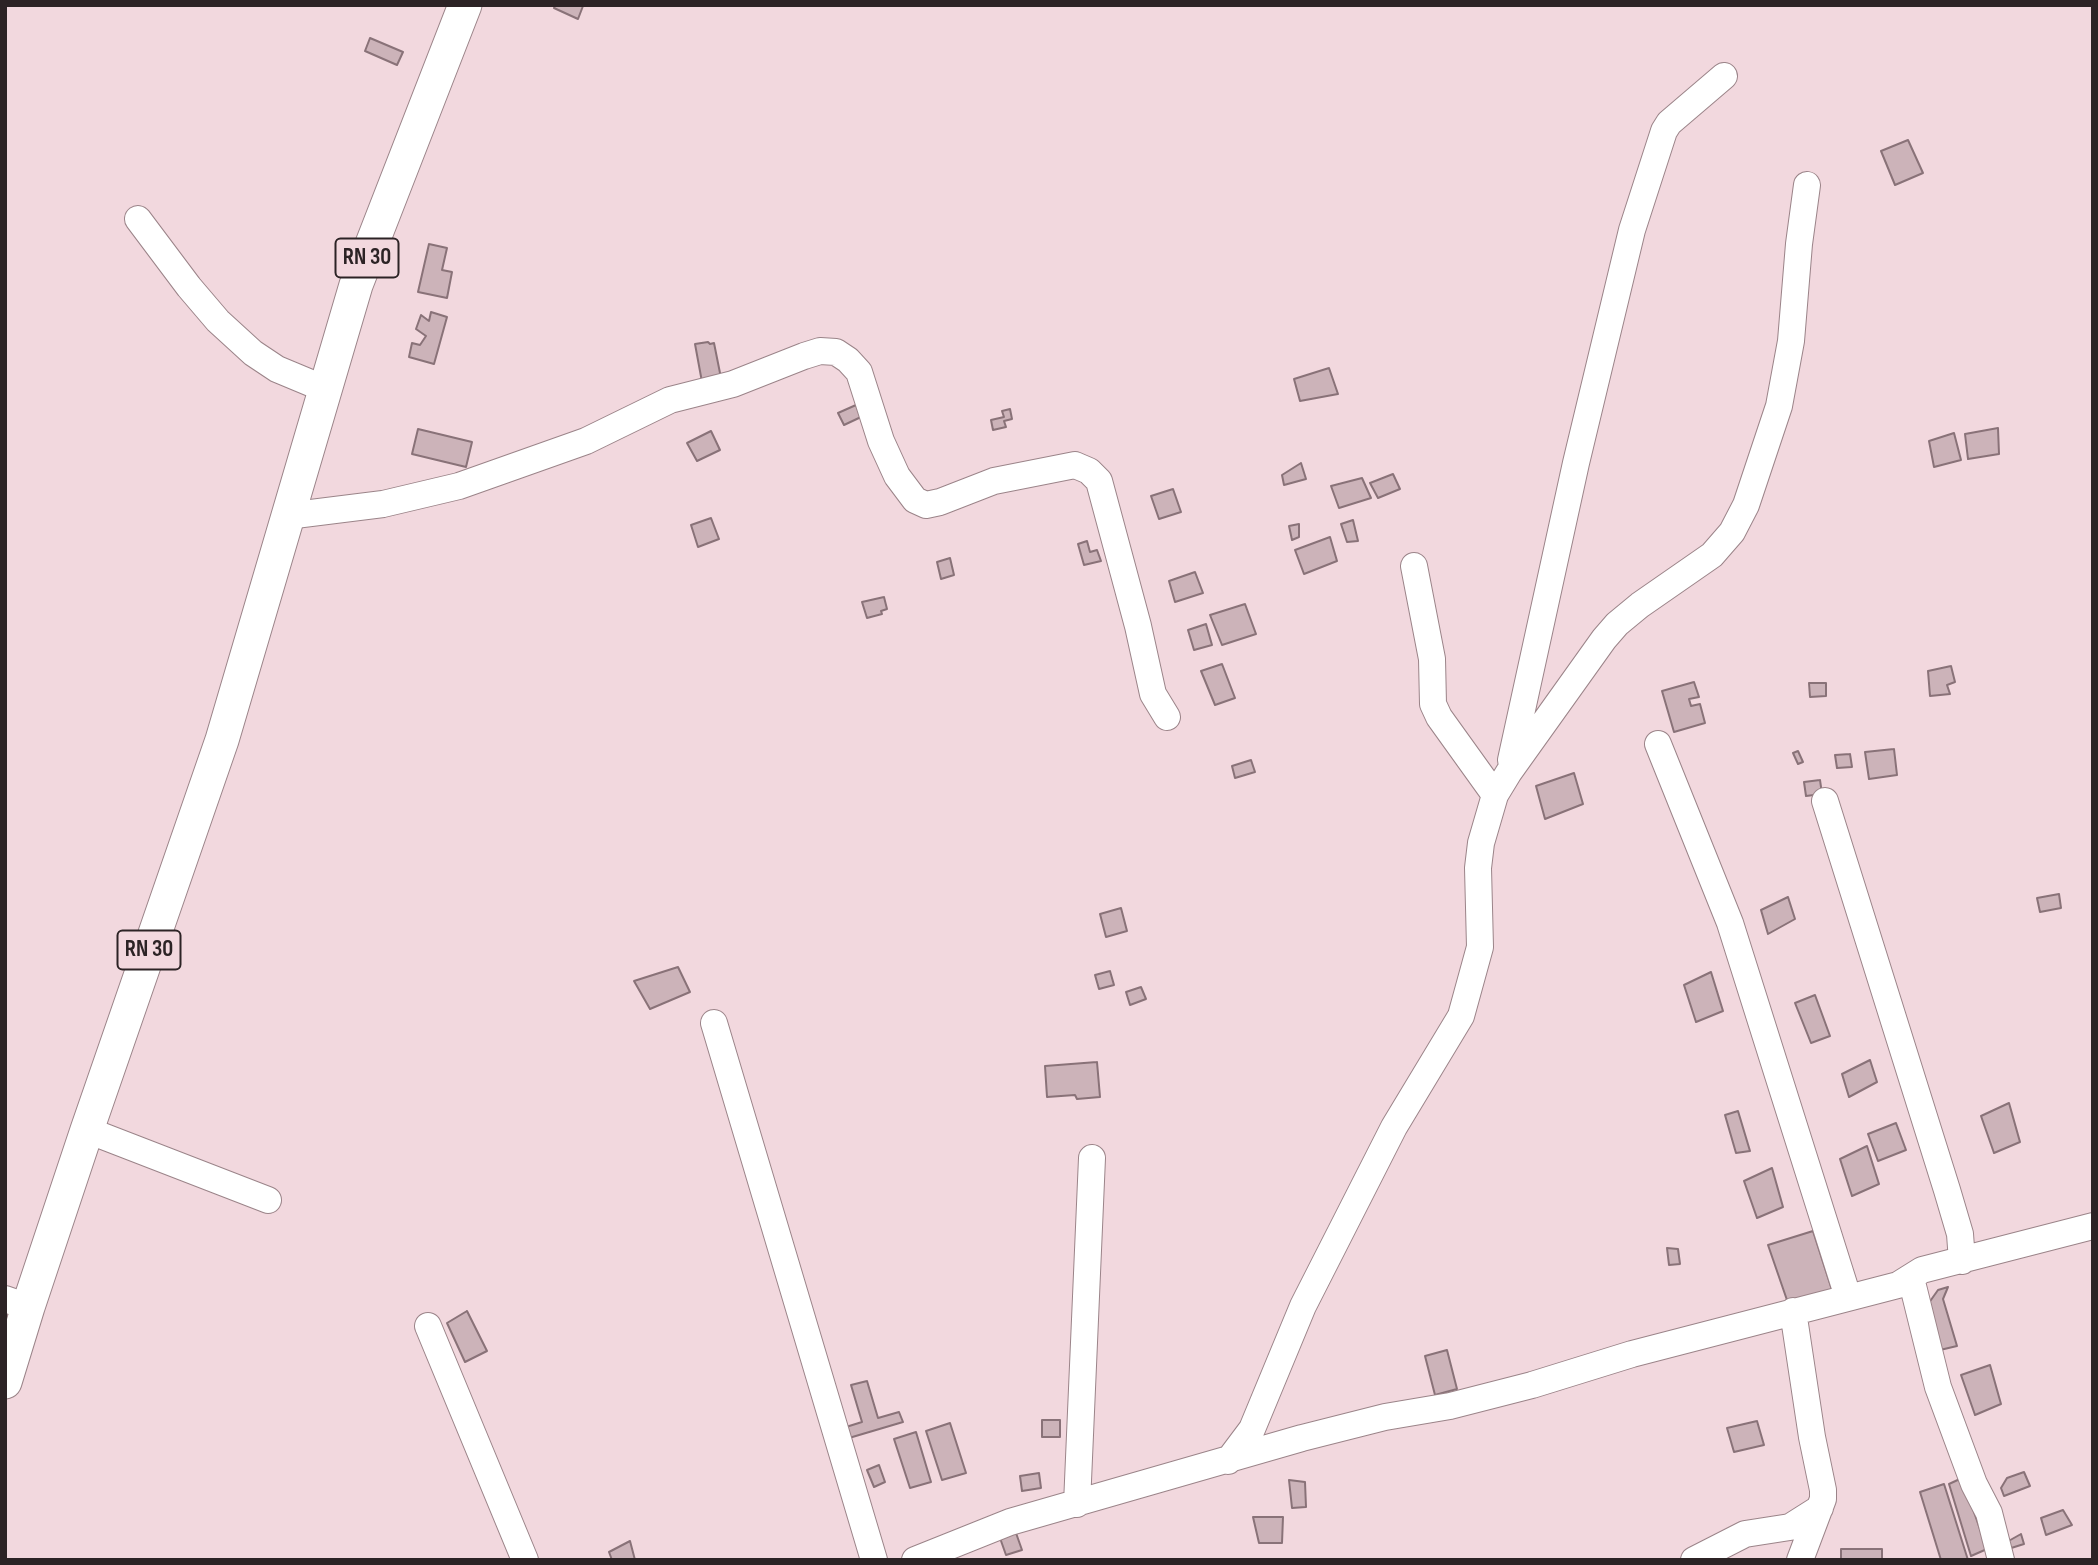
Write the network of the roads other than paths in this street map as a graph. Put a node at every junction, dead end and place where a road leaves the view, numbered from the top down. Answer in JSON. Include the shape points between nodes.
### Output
{"nodes":[{"id":1,"x":465,"y":5,"type":"edge"},
{"id":2,"x":1724,"y":76,"type":"dead end"},
{"id":3,"x":1807,"y":185,"type":"dead end"},
{"id":4,"x":138,"y":219,"type":"dead end"},
{"id":5,"x":325,"y":389,"type":"junction"},
{"id":6,"x":287,"y":516,"type":"junction"},
{"id":7,"x":1414,"y":566,"type":"dead end"},
{"id":8,"x":1167,"y":717,"type":"dead end"},
{"id":9,"x":1658,"y":744,"type":"dead end"},
{"id":10,"x":1509,"y":772,"type":"junction"},
{"id":11,"x":1495,"y":795,"type":"junction"},
{"id":12,"x":1825,"y":801,"type":"dead end"},
{"id":13,"x":714,"y":1023,"type":"dead end"},
{"id":14,"x":87,"y":1130,"type":"junction"},
{"id":15,"x":1091,"y":1158,"type":"dead end"},
{"id":16,"x":268,"y":1200,"type":"dead end"},
{"id":17,"x":2093,"y":1226,"type":"edge"},
{"id":18,"x":1962,"y":1261,"type":"junction"},
{"id":19,"x":1911,"y":1278,"type":"junction"},
{"id":20,"x":1849,"y":1297,"type":"junction"},
{"id":21,"x":16,"y":1303,"type":"edge"},
{"id":22,"x":1793,"y":1311,"type":"junction"},
{"id":23,"x":428,"y":1326,"type":"dead end"},
{"id":24,"x":5,"y":1382,"type":"edge"},
{"id":25,"x":1228,"y":1461,"type":"junction"},
{"id":26,"x":1077,"y":1504,"type":"junction"},
{"id":27,"x":1820,"y":1508,"type":"junction"},
{"id":28,"x":525,"y":1560,"type":"edge"},
{"id":29,"x":874,"y":1560,"type":"edge"},
{"id":30,"x":915,"y":1560,"type":"edge"},
{"id":31,"x":1694,"y":1560,"type":"edge"},
{"id":32,"x":1800,"y":1560,"type":"edge"},
{"id":33,"x":2001,"y":1560,"type":"edge"}],
"edges":[{"from":1,"to":5,"type":"main road","number":"RN 30","via":[[356,285]]},
{"from":2,"to":10,"type":"street","via":[[1664,131],[1632,230]]},
{"from":3,"to":10,"type":"street","via":[[1791,341],[1779,406],[1746,505],[1712,555],[1610,631]]},
{"from":4,"to":5,"type":"street","via":[[189,287],[244,345],[276,369]]},
{"from":5,"to":6,"type":"main road","number":"RN 30"},
{"from":6,"to":8,"type":"street","via":[[383,504],[459,486],[586,441],[670,400],[733,384],[820,351],[836,352],[859,372],[881,441],[897,476],[915,500],[926,505],[940,502],[994,481],[1074,465],[1099,481],[1153,694]]},
{"from":6,"to":14,"type":"main road","number":"RN 30","via":[[222,740]]},
{"from":7,"to":11,"type":"street","via":[[1432,659],[1433,704]]},
{"from":9,"to":20,"type":"street","via":[[1730,923]]},
{"from":10,"to":11,"type":"street"},
{"from":11,"to":25,"type":"street","via":[[1478,868],[1480,947],[1461,1016],[1394,1127],[1303,1306],[1252,1429]]},
{"from":12,"to":18,"type":"street","via":[[1947,1190],[1960,1234]]},
{"from":13,"to":29,"type":"street"},
{"from":14,"to":16,"type":"street"},
{"from":14,"to":21,"type":"main road","number":"RN 30"},
{"from":15,"to":26,"type":"street"},
{"from":17,"to":18,"type":"street"},
{"from":18,"to":19,"type":"street","via":[[1922,1270]]},
{"from":19,"to":20,"type":"street"},
{"from":19,"to":33,"type":"street","via":[[1938,1387],[1989,1513]]},
{"from":20,"to":22,"type":"street"},
{"from":21,"to":24,"type":"main road","number":"RN 30"},
{"from":22,"to":25,"type":"street","via":[[1532,1385],[1361,1423]]},
{"from":22,"to":27,"type":"street","via":[[1823,1490]]},
{"from":23,"to":28,"type":"street"},
{"from":25,"to":26,"type":"street"},
{"from":26,"to":30,"type":"street","via":[[1010,1522]]},
{"from":27,"to":31,"type":"street","via":[[1790,1527],[1745,1534]]},
{"from":27,"to":32,"type":"street"}]}
